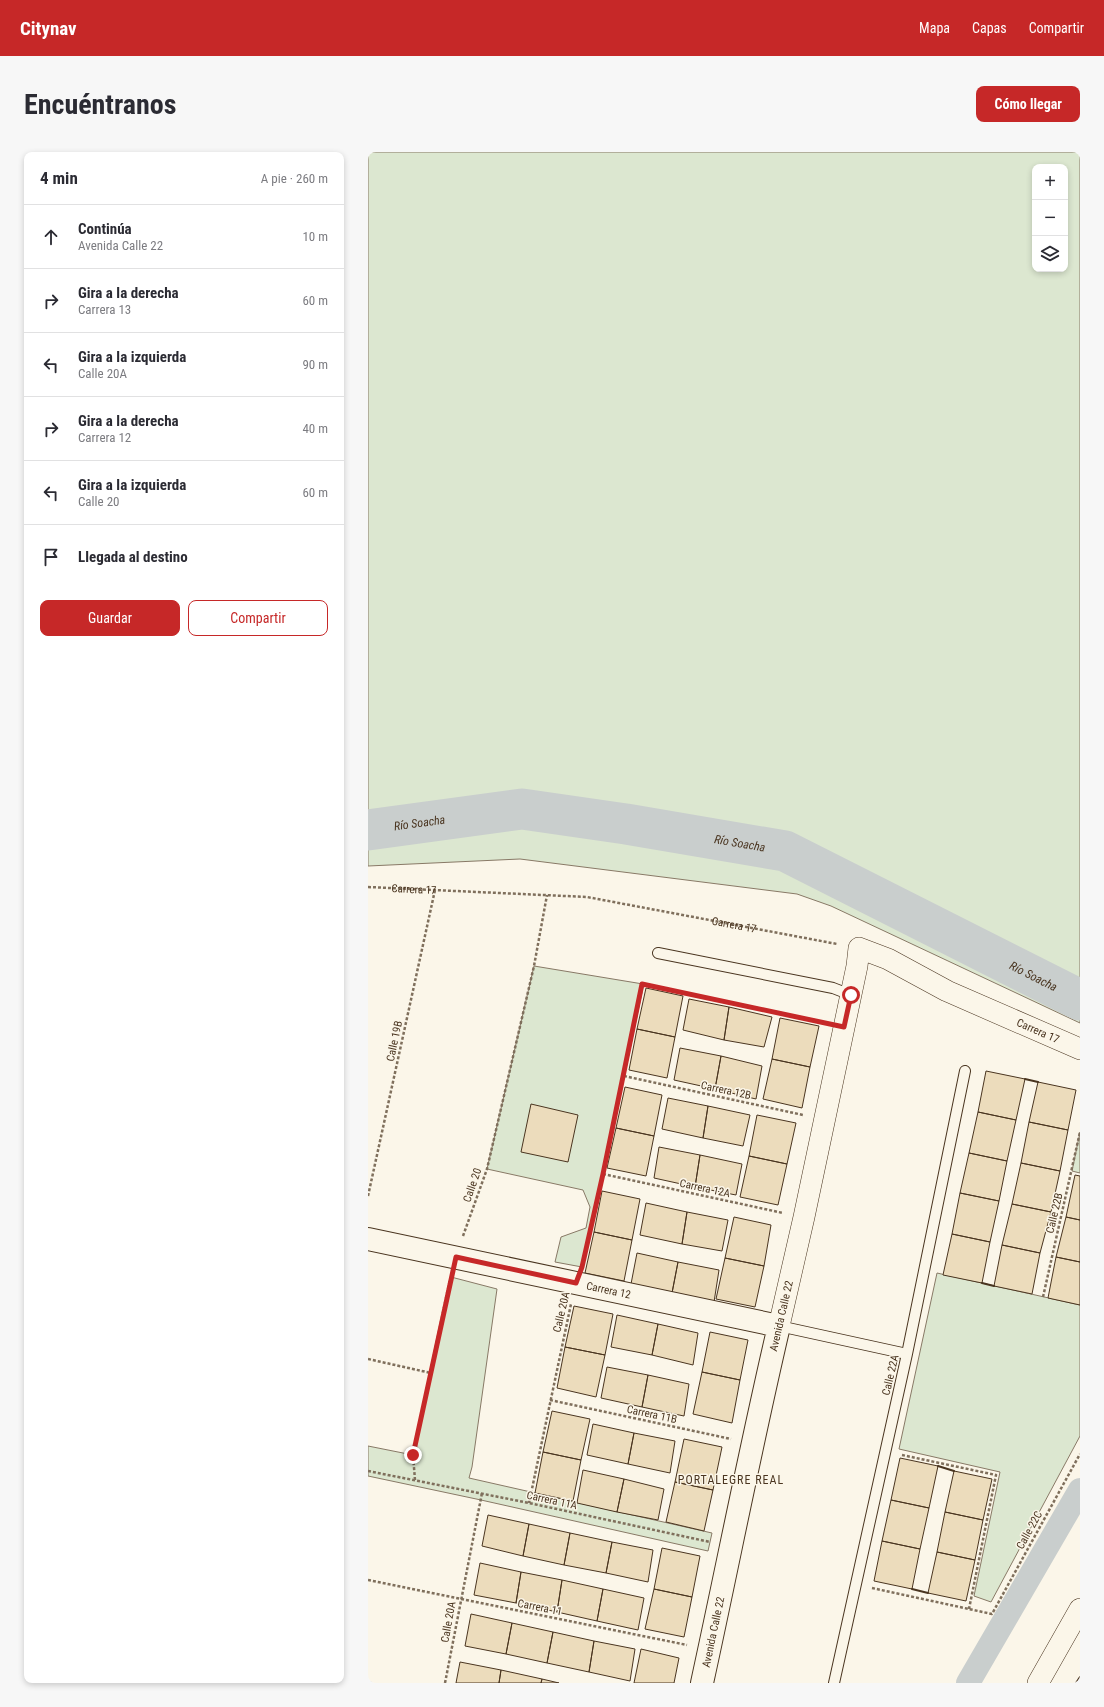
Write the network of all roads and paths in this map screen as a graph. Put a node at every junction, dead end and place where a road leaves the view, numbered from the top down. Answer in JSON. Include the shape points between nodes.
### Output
{"nodes":[{"id":1,"x":368,"y":888,"type":"edge"},
{"id":2,"x":435,"y":890,"type":"junction"},
{"id":3,"x":547,"y":895,"type":"junction"},
{"id":4,"x":859,"y":948,"type":"junction"},
{"id":5,"x":658,"y":953,"type":"dead end"},
{"id":6,"x":851,"y":995,"type":"junction"},
{"id":7,"x":844,"y":1027,"type":"junction"},
{"id":8,"x":1080,"y":1048,"type":"edge"},
{"id":9,"x":965,"y":1070,"type":"dead end"},
{"id":10,"x":624,"y":1076,"type":"junction"},
{"id":11,"x":824,"y":1120,"type":"junction"},
{"id":12,"x":1080,"y":1132,"type":"edge"},
{"id":13,"x":603,"y":1174,"type":"junction"},
{"id":14,"x":368,"y":1196,"type":"edge"},
{"id":15,"x":804,"y":1218,"type":"junction"},
{"id":16,"x":368,"y":1238,"type":"edge"},
{"id":17,"x":456,"y":1257,"type":"junction"},
{"id":18,"x":576,"y":1283,"type":"junction"},
{"id":19,"x":1043,"y":1297,"type":"dead end"},
{"id":20,"x":779,"y":1326,"type":"junction"},
{"id":21,"x":907,"y":1354,"type":"junction"},
{"id":22,"x":368,"y":1359,"type":"edge"},
{"id":23,"x":431,"y":1373,"type":"junction"},
{"id":24,"x":550,"y":1400,"type":"junction"},
{"id":25,"x":752,"y":1444,"type":"junction"},
{"id":26,"x":885,"y":1452,"type":"junction"},
{"id":27,"x":1080,"y":1454,"type":"edge"},
{"id":28,"x":368,"y":1470,"type":"edge"},
{"id":29,"x":415,"y":1480,"type":"junction"},
{"id":30,"x":482,"y":1493,"type":"junction"},
{"id":31,"x":529,"y":1503,"type":"junction"},
{"id":32,"x":732,"y":1546,"type":"junction"},
{"id":33,"x":368,"y":1580,"type":"edge"},
{"id":34,"x":856,"y":1584,"type":"junction"},
{"id":35,"x":461,"y":1599,"type":"junction"},
{"id":36,"x":970,"y":1609,"type":"junction"},
{"id":37,"x":1080,"y":1609,"type":"edge"},
{"id":38,"x":709,"y":1650,"type":"junction"},
{"id":39,"x":368,"y":1682,"type":"edge"},
{"id":40,"x":372,"y":1683,"type":"edge"},
{"id":41,"x":445,"y":1683,"type":"edge"},
{"id":42,"x":702,"y":1683,"type":"edge"},
{"id":43,"x":834,"y":1683,"type":"edge"},
{"id":44,"x":1038,"y":1683,"type":"edge"}],
"edges":[{"from":1,"to":2,"type":"path","name":"Carrera 17"},
{"from":2,"to":3,"type":"path","name":"Carrera 17"},
{"from":2,"to":14,"type":"path","name":"Calle 19B"},
{"from":3,"to":4,"type":"path","name":"Carrera 17","via":[[587,897]]},
{"from":3,"to":17,"type":"path","name":"Calle 20","via":[[534,966],[487,1169]]},
{"from":4,"to":6,"type":"street","name":"Avenida Calle 22"},
{"from":4,"to":8,"type":"street","name":"Carrera 17","via":[[888,959],[947,991]]},
{"from":5,"to":6,"type":"lane","via":[[833,988]]},
{"from":6,"to":7,"type":"street","name":"Avenida Calle 22"},
{"from":7,"to":10,"type":"path","name":"Calle 20A","via":[[642,984]]},
{"from":7,"to":11,"type":"street","name":"Avenida Calle 22"},
{"from":9,"to":21,"type":"lane","name":"Calle 22A"},
{"from":10,"to":11,"type":"path","name":"Carrera 12B"},
{"from":10,"to":13,"type":"path","name":"Calle 20A"},
{"from":11,"to":15,"type":"street","name":"Avenida Calle 22"},
{"from":12,"to":19,"type":"path","name":"Calle 22B"},
{"from":13,"to":15,"type":"path","name":"Carrera 12A"},
{"from":13,"to":18,"type":"path","name":"Calle 20A"},
{"from":15,"to":20,"type":"street","name":"Avenida Calle 22"},
{"from":16,"to":17,"type":"street","name":"Carrera 12"},
{"from":17,"to":18,"type":"street","name":"Carrera 12"},
{"from":17,"to":23,"type":"path","name":"Calle 20"},
{"from":18,"to":20,"type":"street","name":"Carrera 12"},
{"from":18,"to":24,"type":"path","name":"Calle 20A"},
{"from":20,"to":21,"type":"lane"},
{"from":20,"to":25,"type":"street","name":"Avenida Calle 22"},
{"from":21,"to":26,"type":"lane","name":"Calle 22A"},
{"from":22,"to":23,"type":"path"},
{"from":23,"to":29,"type":"path","name":"Calle 20","via":[[413,1455]]},
{"from":24,"to":25,"type":"path","name":"Carrera 11B"},
{"from":24,"to":31,"type":"path","name":"Calle 20A"},
{"from":25,"to":32,"type":"street","name":"Avenida Calle 22"},
{"from":26,"to":34,"type":"lane","name":"Calle 22A"},
{"from":26,"to":36,"type":"path","via":[[996,1475]]},
{"from":27,"to":36,"type":"path","name":"Calle 22C","via":[[992,1614]]},
{"from":28,"to":29,"type":"path","name":"Carrera 11A"},
{"from":29,"to":30,"type":"path","name":"Carrera 11A"},
{"from":30,"to":31,"type":"path","name":"Carrera 11A"},
{"from":30,"to":35,"type":"path","name":"Calle 20A"},
{"from":31,"to":32,"type":"path","name":"Carrera 11A"},
{"from":32,"to":38,"type":"street","name":"Avenida Calle 22"},
{"from":33,"to":35,"type":"path","name":"Carrera 11"},
{"from":34,"to":36,"type":"path"},
{"from":34,"to":43,"type":"lane","name":"Calle 22A"},
{"from":35,"to":38,"type":"path","name":"Carrera 11"},
{"from":35,"to":41,"type":"path","name":"Calle 20A"},
{"from":37,"to":44,"type":"street"},
{"from":38,"to":42,"type":"street","name":"Avenida Calle 22"},
{"from":39,"to":40,"type":"path"}]}
